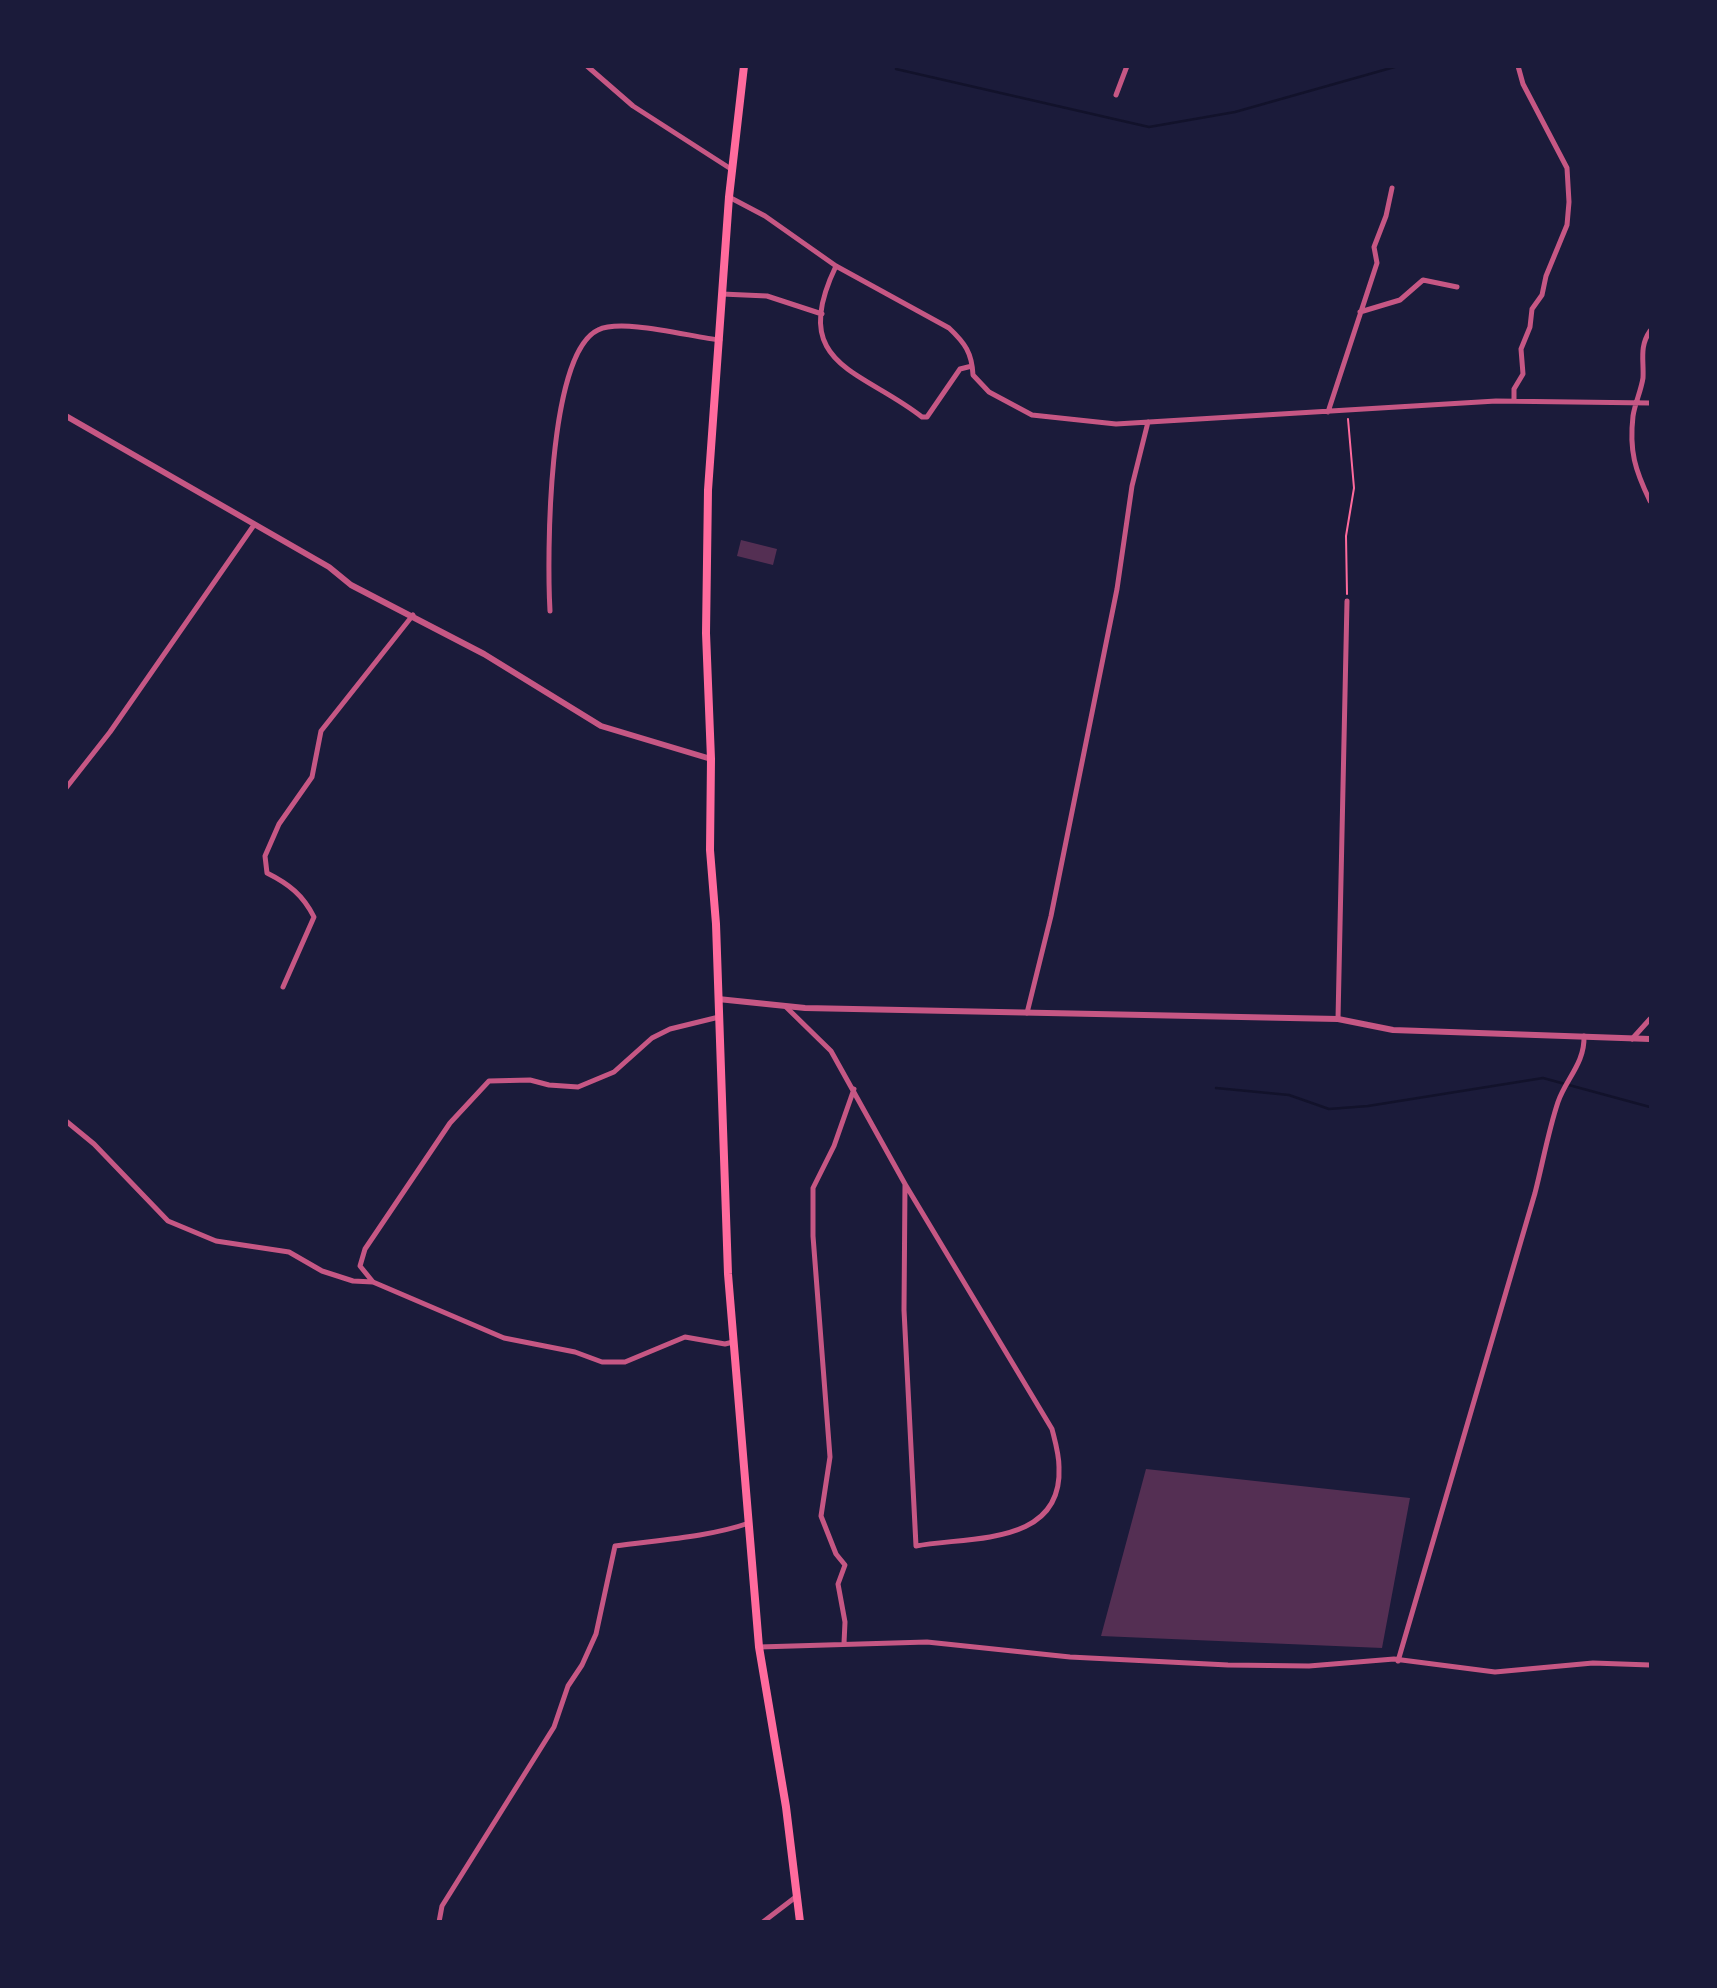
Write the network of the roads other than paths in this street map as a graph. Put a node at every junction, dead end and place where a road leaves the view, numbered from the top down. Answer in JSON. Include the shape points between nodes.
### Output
{"nodes":[{"id":1,"x":587,"y":66,"type":"edge"},
{"id":2,"x":744,"y":66,"type":"edge"},
{"id":3,"x":1127,"y":66,"type":"edge"},
{"id":4,"x":1518,"y":66,"type":"edge"},
{"id":5,"x":1116,"y":95,"type":"dead end"},
{"id":6,"x":731,"y":169,"type":"junction"},
{"id":7,"x":1392,"y":188,"type":"dead end"},
{"id":8,"x":729,"y":197,"type":"junction"},
{"id":9,"x":836,"y":266,"type":"junction"},
{"id":10,"x":1457,"y":287,"type":"dead end"},
{"id":11,"x":722,"y":294,"type":"junction"},
{"id":12,"x":1360,"y":312,"type":"junction"},
{"id":13,"x":822,"y":314,"type":"junction"},
{"id":14,"x":1650,"y":331,"type":"edge"},
{"id":15,"x":719,"y":340,"type":"junction"},
{"id":16,"x":972,"y":366,"type":"junction"},
{"id":17,"x":1637,"y":400,"type":"junction"},
{"id":18,"x":1514,"y":401,"type":"junction"},
{"id":19,"x":1650,"y":403,"type":"edge"},
{"id":20,"x":1328,"y":412,"type":"junction"},
{"id":21,"x":66,"y":416,"type":"edge"},
{"id":22,"x":1148,"y":422,"type":"junction"},
{"id":23,"x":1650,"y":501,"type":"edge"},
{"id":24,"x":254,"y":525,"type":"junction"},
{"id":25,"x":1347,"y":601,"type":"road end"},
{"id":26,"x":550,"y":611,"type":"dead end"},
{"id":27,"x":413,"y":615,"type":"junction"},
{"id":28,"x":711,"y":759,"type":"junction"},
{"id":29,"x":66,"y":788,"type":"edge"},
{"id":30,"x":283,"y":987,"type":"dead end"},
{"id":31,"x":718,"y":999,"type":"junction"},
{"id":32,"x":784,"y":1006,"type":"junction"},
{"id":33,"x":1027,"y":1013,"type":"junction"},
{"id":34,"x":719,"y":1017,"type":"junction"},
{"id":35,"x":1338,"y":1019,"type":"junction"},
{"id":36,"x":1650,"y":1019,"type":"edge"},
{"id":37,"x":1584,"y":1036,"type":"junction"},
{"id":38,"x":1632,"y":1039,"type":"junction"},
{"id":39,"x":1650,"y":1039,"type":"edge"},
{"id":40,"x":854,"y":1089,"type":"junction"},
{"id":41,"x":66,"y":1121,"type":"edge"},
{"id":42,"x":905,"y":1184,"type":"junction"},
{"id":43,"x":373,"y":1282,"type":"junction"},
{"id":44,"x":734,"y":1341,"type":"junction"},
{"id":45,"x":749,"y":1523,"type":"junction"},
{"id":46,"x":844,"y":1643,"type":"junction"},
{"id":47,"x":759,"y":1647,"type":"junction"},
{"id":48,"x":1398,"y":1661,"type":"junction"},
{"id":49,"x":1650,"y":1665,"type":"edge"},
{"id":50,"x":797,"y":1896,"type":"junction"},
{"id":51,"x":439,"y":1922,"type":"edge"},
{"id":52,"x":763,"y":1922,"type":"edge"},
{"id":53,"x":800,"y":1922,"type":"edge"}],
"edges":[{"from":1,"to":6,"type":"street","via":[[633,106]]},
{"from":2,"to":6,"type":"main road"},
{"from":3,"to":5,"type":"street"},
{"from":4,"to":18,"type":"street","via":[[1567,169],[1569,202],[1567,225],[1542,295],[1532,309]]},
{"from":6,"to":8,"type":"main road"},
{"from":7,"to":12,"type":"street","via":[[1374,247],[1377,263]]},
{"from":8,"to":9,"type":"street","via":[[765,216]]},
{"from":8,"to":11,"type":"main road"},
{"from":9,"to":13,"type":"street","via":[[823,297]]},
{"from":9,"to":16,"type":"street","via":[[949,328],[972,356]]},
{"from":10,"to":12,"type":"street","via":[[1423,279],[1400,300]]},
{"from":11,"to":13,"type":"street","via":[[767,296]]},
{"from":11,"to":15,"type":"main road"},
{"from":12,"to":20,"type":"street"},
{"from":13,"to":16,"type":"street","via":[[825,342],[839,365],[888,391],[922,417],[927,417],[960,369]]},
{"from":14,"to":17,"type":"street","via":[[1643,345]]},
{"from":15,"to":26,"type":"street","via":[[612,326],[595,332],[579,350],[566,388],[554,473],[548,536]]},
{"from":15,"to":28,"type":"main road","via":[[706,533]]},
{"from":16,"to":22,"type":"street","via":[[973,375],[989,392],[1032,415],[1116,424]]},
{"from":17,"to":18,"type":"street"},
{"from":17,"to":19,"type":"street"},
{"from":17,"to":23,"type":"street","via":[[1633,416],[1636,474]]},
{"from":18,"to":20,"type":"street"},
{"from":20,"to":22,"type":"street"},
{"from":21,"to":24,"type":"street"},
{"from":22,"to":33,"type":"street","via":[[1056,890]]},
{"from":24,"to":27,"type":"street","via":[[329,567],[351,585]]},
{"from":24,"to":29,"type":"street"},
{"from":25,"to":35,"type":"street"},
{"from":27,"to":28,"type":"street","via":[[601,726]]},
{"from":27,"to":30,"type":"street","via":[[321,731],[312,777],[279,824],[265,856],[267,873],[288,883],[307,902],[314,917]]},
{"from":28,"to":31,"type":"main road","via":[[710,850]]},
{"from":31,"to":32,"type":"street"},
{"from":31,"to":34,"type":"main road"},
{"from":32,"to":33,"type":"street"},
{"from":32,"to":40,"type":"street","via":[[831,1051]]},
{"from":33,"to":35,"type":"street"},
{"from":34,"to":43,"type":"street","via":[[652,1038],[614,1072],[578,1087],[530,1080],[489,1081],[450,1123],[365,1249],[360,1266]]},
{"from":34,"to":44,"type":"main road"},
{"from":35,"to":37,"type":"street","via":[[1393,1030]]},
{"from":36,"to":38,"type":"street"},
{"from":37,"to":38,"type":"street"},
{"from":37,"to":48,"type":"street","via":[[1584,1049],[1559,1097]]},
{"from":38,"to":39,"type":"street"},
{"from":40,"to":42,"type":"street"},
{"from":40,"to":46,"type":"street","via":[[813,1188],[830,1457],[821,1516],[845,1565],[838,1584]]},
{"from":41,"to":43,"type":"street","via":[[168,1221],[216,1241],[289,1252],[323,1271]]},
{"from":42,"to":42,"type":"street","via":[[1052,1429],[1059,1468],[1053,1500],[1021,1530],[1002,1537],[916,1546],[904,1310]]},
{"from":43,"to":44,"type":"street","via":[[504,1338],[602,1362],[625,1362],[685,1337],[725,1344]]},
{"from":44,"to":45,"type":"main road"},
{"from":45,"to":47,"type":"main road"},
{"from":45,"to":51,"type":"street","via":[[721,1532],[615,1546],[596,1634],[568,1686],[554,1727],[442,1906]]},
{"from":46,"to":47,"type":"street"},
{"from":46,"to":48,"type":"street","via":[[959,1644],[1070,1657],[1228,1665]]},
{"from":47,"to":50,"type":"main road"},
{"from":48,"to":49,"type":"street","via":[[1495,1672],[1593,1663]]},
{"from":50,"to":52,"type":"street"},
{"from":50,"to":53,"type":"main road"}]}
